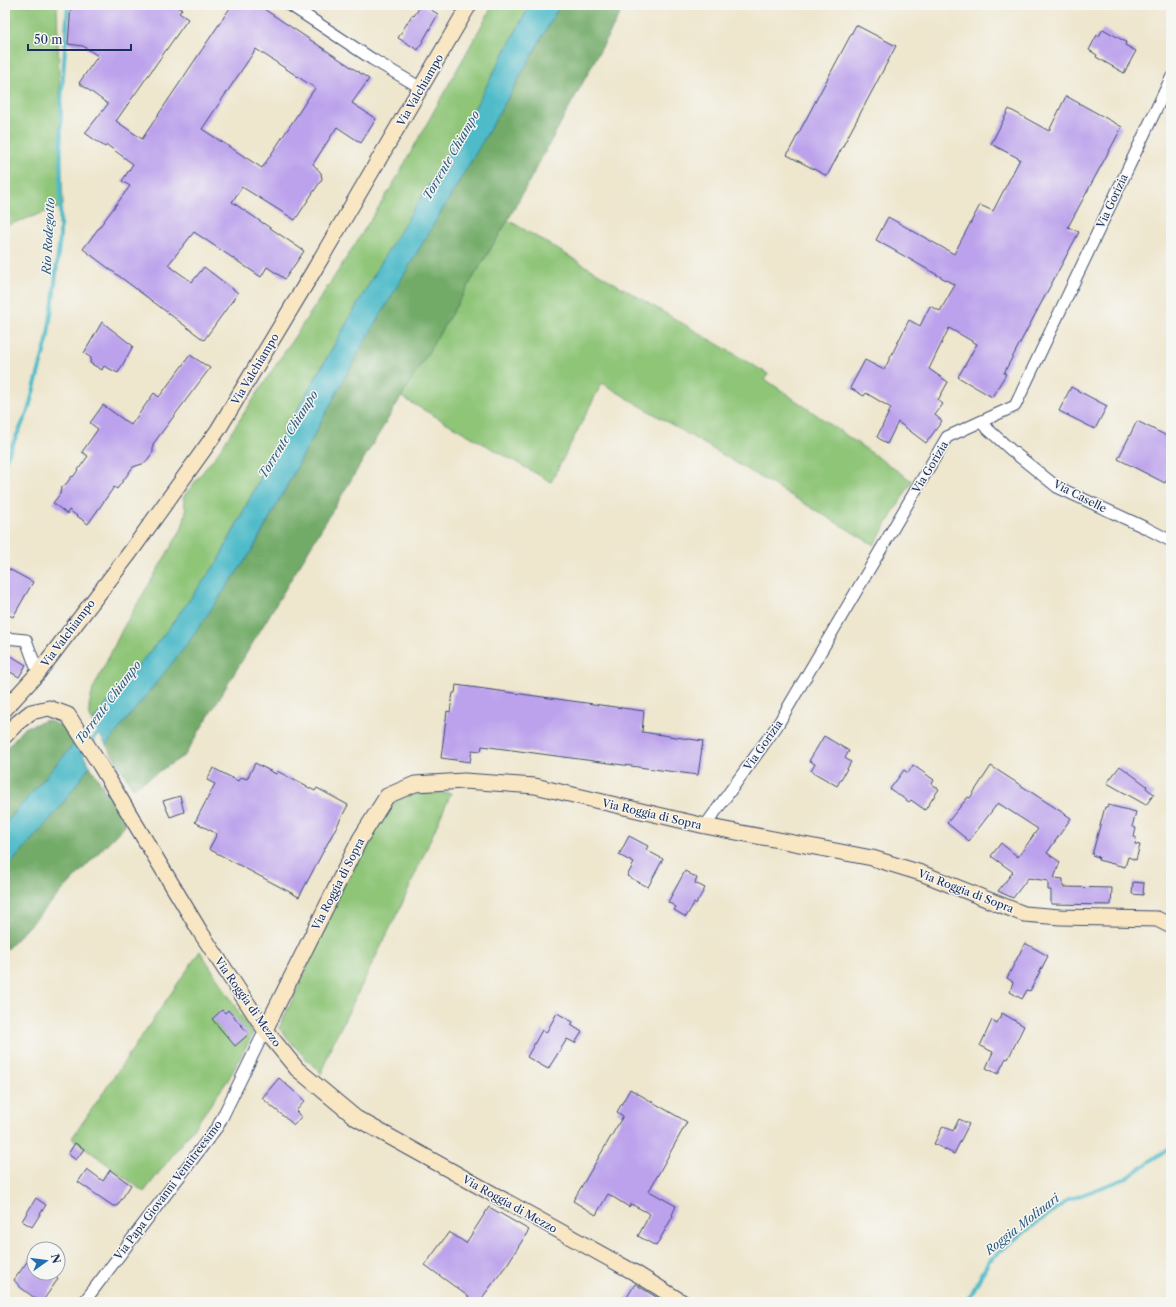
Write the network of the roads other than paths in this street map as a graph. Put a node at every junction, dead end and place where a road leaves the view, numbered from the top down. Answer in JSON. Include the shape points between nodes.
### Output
{"nodes":[{"id":1,"x":290,"y":5,"type":"edge"},
{"id":2,"x":469,"y":5,"type":"edge"},
{"id":3,"x":1171,"y":78,"type":"edge"},
{"id":4,"x":421,"y":88,"type":"junction"},
{"id":5,"x":980,"y":422,"type":"junction"},
{"id":6,"x":1171,"y":542,"type":"edge"},
{"id":7,"x":5,"y":638,"type":"edge"},
{"id":8,"x":38,"y":673,"type":"junction"},
{"id":9,"x":5,"y":709,"type":"edge"},
{"id":10,"x":5,"y":736,"type":"edge"},
{"id":11,"x":705,"y":826,"type":"junction"},
{"id":12,"x":1171,"y":926,"type":"edge"},
{"id":13,"x":265,"y":1030,"type":"junction"},
{"id":14,"x":84,"y":1302,"type":"edge"},
{"id":15,"x":682,"y":1302,"type":"edge"}],
"edges":[{"from":1,"to":4,"type":"street"},
{"from":2,"to":4,"type":"street","name":"Via Valchiampo"},
{"from":3,"to":5,"type":"street","name":"Via Gorizia","via":[[1014,406]]},
{"from":4,"to":8,"type":"street","name":"Via Valchiampo","via":[[218,430],[129,554]]},
{"from":5,"to":6,"type":"street","name":"Via Caselle","via":[[1057,487]]},
{"from":5,"to":11,"type":"street","name":"Via Gorizia","via":[[947,437],[777,726]]},
{"from":7,"to":8,"type":"street","via":[[26,640]]},
{"from":8,"to":9,"type":"street","name":"Via Valchiampo"},
{"from":10,"to":13,"type":"street","name":"Via Roggia di Mezzo","via":[[31,712],[49,708],[68,715],[198,927]]},
{"from":11,"to":12,"type":"street","name":"Via Roggia di Sopra","via":[[872,858],[921,873],[1024,914],[1157,919]]},
{"from":11,"to":13,"type":"street","name":"Via Roggia di Sopra","via":[[534,786],[464,781],[415,784],[387,796],[360,839]]},
{"from":13,"to":14,"type":"street","name":"Via Papa Giovanni Ventitreesimo","via":[[218,1126]]},
{"from":13,"to":15,"type":"street","name":"Via Roggia di Mezzo","via":[[297,1069],[356,1118],[637,1274]]}]}
